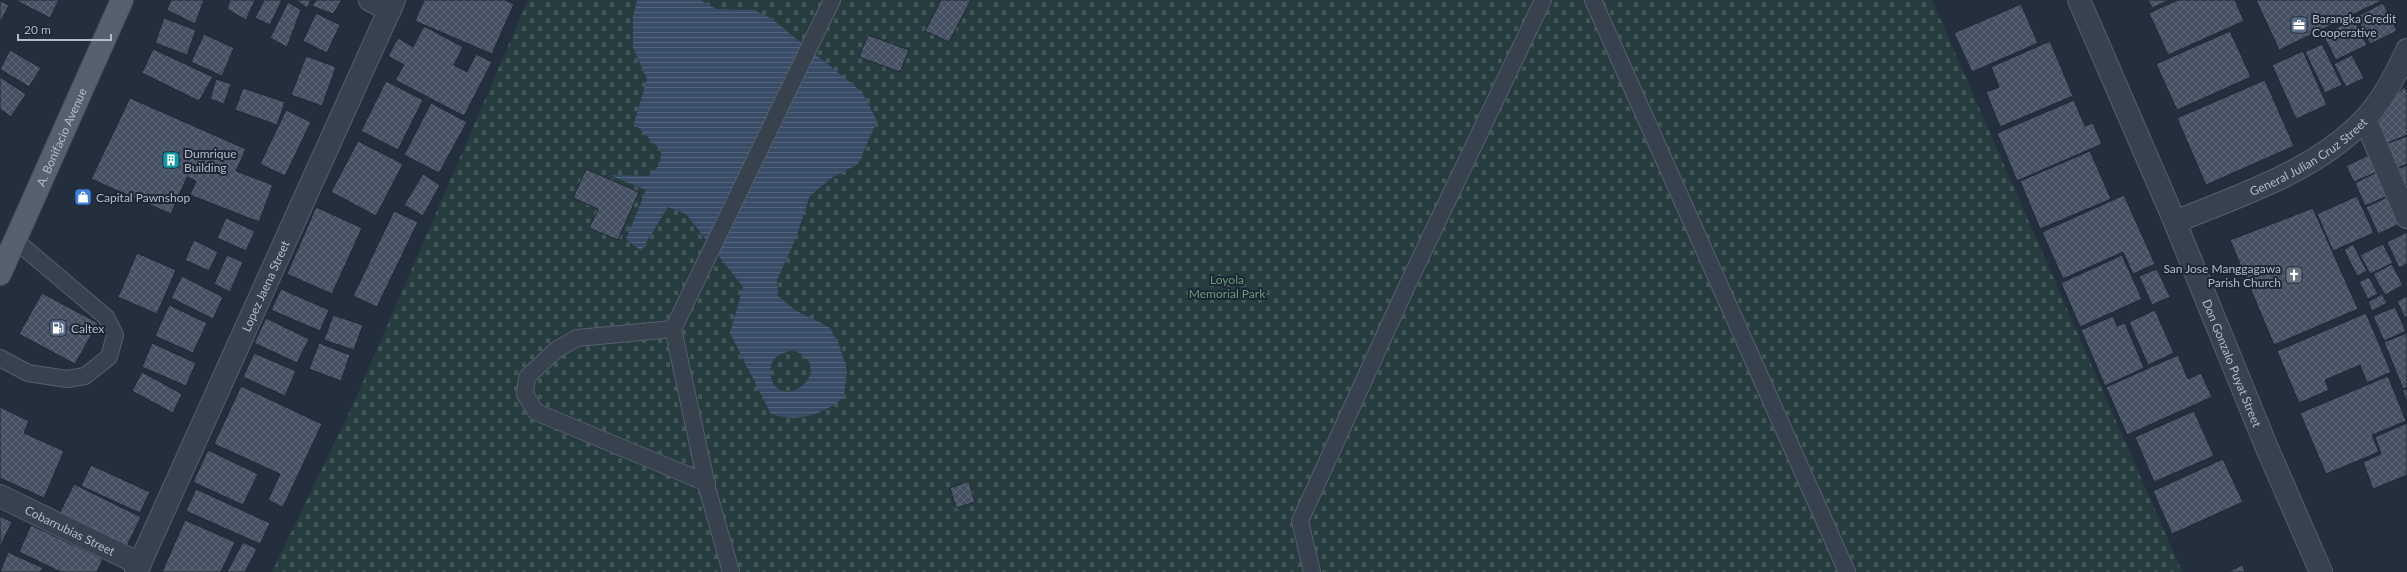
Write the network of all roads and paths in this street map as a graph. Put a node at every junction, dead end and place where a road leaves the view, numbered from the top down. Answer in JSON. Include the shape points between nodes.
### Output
{"nodes":[{"id":1,"x":122,"y":0,"type":"edge"},
{"id":2,"x":370,"y":0,"type":"edge"},
{"id":3,"x":832,"y":0,"type":"edge"},
{"id":4,"x":1544,"y":0,"type":"edge"},
{"id":5,"x":1593,"y":0,"type":"edge"},
{"id":6,"x":2079,"y":0,"type":"edge"},
{"id":7,"x":392,"y":5,"type":"edge"},
{"id":8,"x":2407,"y":50,"type":"edge"},
{"id":9,"x":2365,"y":119,"type":"junction"},
{"id":10,"x":2407,"y":217,"type":"edge"},
{"id":11,"x":2175,"y":222,"type":"junction"},
{"id":12,"x":15,"y":240,"type":"junction"},
{"id":13,"x":0,"y":274,"type":"edge"},
{"id":14,"x":673,"y":328,"type":"junction"},
{"id":15,"x":0,"y":358,"type":"edge"},
{"id":16,"x":707,"y":483,"type":"junction"},
{"id":17,"x":0,"y":496,"type":"edge"},
{"id":18,"x":138,"y":568,"type":"edge"},
{"id":19,"x":731,"y":572,"type":"edge"},
{"id":20,"x":1312,"y":572,"type":"edge"},
{"id":21,"x":1847,"y":572,"type":"edge"},
{"id":22,"x":2321,"y":572,"type":"edge"}],
"edges":[{"from":1,"to":12,"type":"main road","name":"A. Bonifacio Avenue"},
{"from":2,"to":7,"type":"street"},
{"from":3,"to":14,"type":"lane"},
{"from":4,"to":20,"type":"lane","via":[[1406,288],[1300,521]]},
{"from":5,"to":21,"type":"lane"},
{"from":6,"to":11,"type":"street","name":"Don Gonzalo Puyat Street"},
{"from":7,"to":18,"type":"street","name":"Lopez Jaena Street"},
{"from":8,"to":9,"type":"street","name":"General Julian Cruz Street","via":[[2383,96]]},
{"from":9,"to":10,"type":"street"},
{"from":9,"to":11,"type":"street","name":"General Julian Cruz Street","via":[[2342,141],[2314,160],[2282,177]]},
{"from":11,"to":22,"type":"street","name":"Don Gonzalo Puyat Street","via":[[2267,448]]},
{"from":12,"to":13,"type":"main road","name":"A. Bonifacio Avenue"},
{"from":12,"to":15,"type":"lane","via":[[106,317],[115,335],[109,357],[85,376],[67,379],[28,373]]},
{"from":14,"to":16,"type":"lane"},
{"from":14,"to":16,"type":"lane","via":[[577,338],[556,350],[527,377],[525,394],[536,412]]},
{"from":16,"to":19,"type":"lane"},
{"from":17,"to":18,"type":"street","name":"Cobarrubias Street"}]}
